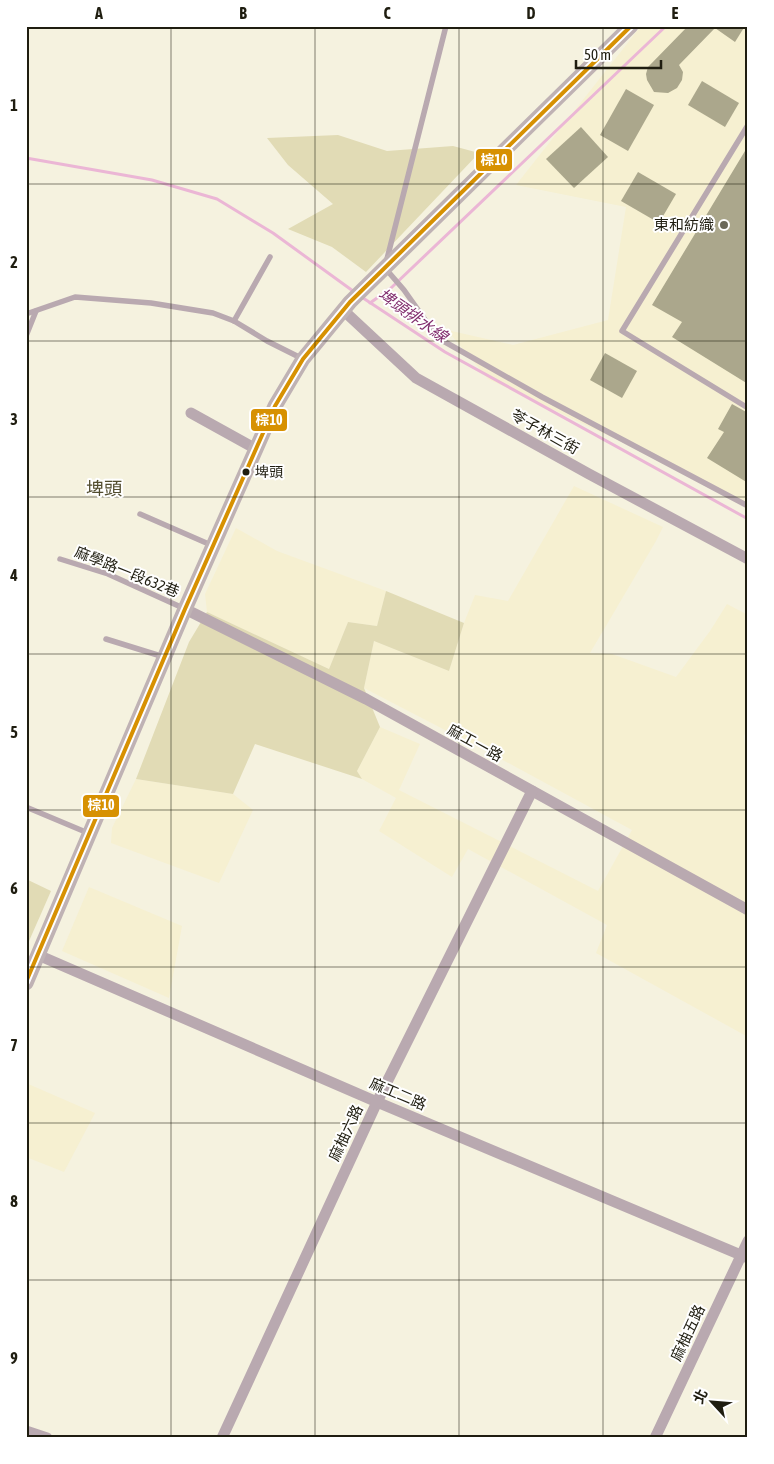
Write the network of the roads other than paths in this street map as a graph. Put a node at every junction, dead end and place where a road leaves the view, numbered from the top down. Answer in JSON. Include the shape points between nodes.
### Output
{"nodes":[{"id":1,"x":446,"y":26,"type":"edge"},
{"id":2,"x":630,"y":26,"type":"edge"},
{"id":3,"x":748,"y":125,"type":"edge"},
{"id":4,"x":270,"y":257,"type":"dead end"},
{"id":5,"x":385,"y":269,"type":"junction"},
{"id":6,"x":347,"y":306,"type":"junction"},
{"id":7,"x":36,"y":311,"type":"junction"},
{"id":8,"x":26,"y":314,"type":"edge"},
{"id":9,"x":234,"y":320,"type":"junction"},
{"id":10,"x":26,"y":336,"type":"edge"},
{"id":11,"x":303,"y":359,"type":"junction"},
{"id":12,"x":748,"y":408,"type":"edge"},
{"id":13,"x":191,"y":413,"type":"dead end"},
{"id":14,"x":256,"y":449,"type":"junction"},
{"id":15,"x":748,"y":506,"type":"edge"},
{"id":16,"x":140,"y":514,"type":"dead end"},
{"id":17,"x":213,"y":546,"type":"junction"},
{"id":18,"x":60,"y":559,"type":"dead end"},
{"id":19,"x":748,"y":559,"type":"edge"},
{"id":20,"x":185,"y":609,"type":"junction"},
{"id":21,"x":106,"y":639,"type":"dead end"},
{"id":22,"x":165,"y":657,"type":"junction"},
{"id":23,"x":532,"y":791,"type":"junction"},
{"id":24,"x":26,"y":807,"type":"edge"},
{"id":25,"x":90,"y":834,"type":"junction"},
{"id":26,"x":748,"y":910,"type":"edge"},
{"id":27,"x":38,"y":955,"type":"junction"},
{"id":28,"x":26,"y":983,"type":"edge"},
{"id":29,"x":378,"y":1102,"type":"junction"},
{"id":30,"x":748,"y":1241,"type":"edge"},
{"id":31,"x":745,"y":1256,"type":"edge"},
{"id":32,"x":26,"y":1430,"type":"edge"},
{"id":33,"x":47,"y":1438,"type":"edge"},
{"id":34,"x":222,"y":1438,"type":"edge"},
{"id":35,"x":655,"y":1438,"type":"edge"}],
"edges":[{"from":1,"to":5,"type":"lane"},
{"from":2,"to":5,"type":"main road"},
{"from":3,"to":12,"type":"lane","via":[[622,331]]},
{"from":4,"to":9,"type":"lane"},
{"from":5,"to":6,"type":"main road"},
{"from":5,"to":15,"type":"lane","via":[[438,338]]},
{"from":6,"to":11,"type":"main road"},
{"from":6,"to":19,"type":"street","name":"苓子林三街","via":[[416,378]]},
{"from":7,"to":8,"type":"lane"},
{"from":7,"to":9,"type":"lane","via":[[75,297],[151,303],[213,313]]},
{"from":7,"to":10,"type":"lane"},
{"from":9,"to":11,"type":"lane"},
{"from":11,"to":14,"type":"main road","via":[[275,406]]},
{"from":13,"to":14,"type":"street"},
{"from":14,"to":17,"type":"main road"},
{"from":16,"to":17,"type":"lane"},
{"from":17,"to":20,"type":"main road"},
{"from":18,"to":20,"type":"lane","name":"麻學路一段632巷","via":[[108,574]]},
{"from":20,"to":22,"type":"main road"},
{"from":20,"to":23,"type":"street","name":"麻工一路","via":[[366,699]]},
{"from":21,"to":22,"type":"lane"},
{"from":22,"to":25,"type":"main road"},
{"from":23,"to":26,"type":"street","name":"麻工一路"},
{"from":23,"to":29,"type":"street","name":"麻柚六路"},
{"from":24,"to":25,"type":"lane"},
{"from":25,"to":27,"type":"main road"},
{"from":27,"to":28,"type":"main road"},
{"from":27,"to":29,"type":"street","name":"麻工二路"},
{"from":29,"to":31,"type":"street","name":"麻工二路"},
{"from":29,"to":34,"type":"street","name":"麻柚六路"},
{"from":30,"to":31,"type":"street","name":"麻柚五路"},
{"from":31,"to":35,"type":"street","name":"麻柚五路"},
{"from":32,"to":33,"type":"street"}]}
